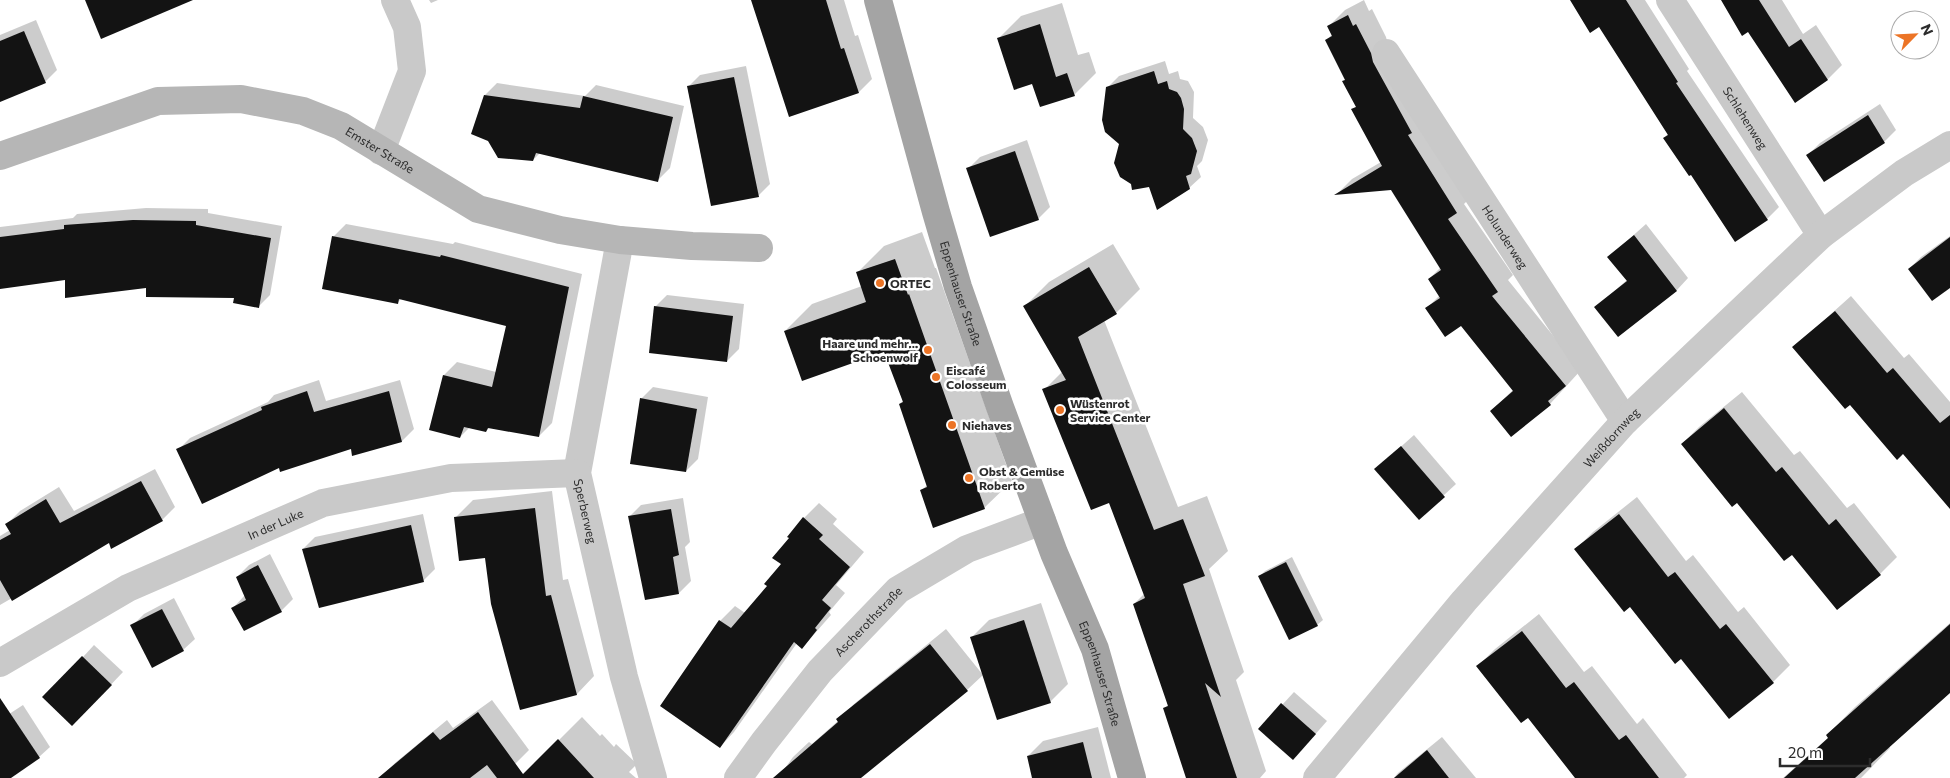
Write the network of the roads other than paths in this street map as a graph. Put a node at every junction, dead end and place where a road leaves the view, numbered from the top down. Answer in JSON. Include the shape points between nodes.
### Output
{"nodes":[{"id":1,"x":394,"y":0,"type":"edge"},
{"id":2,"x":878,"y":0,"type":"edge"},
{"id":3,"x":1670,"y":0,"type":"edge"},
{"id":4,"x":1386,"y":53,"type":"dead end"},
{"id":5,"x":1950,"y":145,"type":"edge"},
{"id":6,"x":381,"y":151,"type":"junction"},
{"id":7,"x":0,"y":156,"type":"edge"},
{"id":8,"x":1821,"y":235,"type":"junction"},
{"id":9,"x":620,"y":240,"type":"junction"},
{"id":10,"x":759,"y":248,"type":"dead end"},
{"id":11,"x":1625,"y":421,"type":"junction"},
{"id":12,"x":577,"y":473,"type":"junction"},
{"id":13,"x":1042,"y":521,"type":"junction"},
{"id":14,"x":0,"y":663,"type":"edge"},
{"id":15,"x":653,"y":778,"type":"edge"},
{"id":16,"x":738,"y":778,"type":"edge"},
{"id":17,"x":1132,"y":778,"type":"edge"},
{"id":18,"x":1317,"y":778,"type":"edge"}],
"edges":[{"from":1,"to":6,"type":"street","via":[[407,27],[412,71]]},
{"from":2,"to":13,"type":"main road","name":"Eppenhauser Straße","via":[[954,273]]},
{"from":3,"to":8,"type":"street","name":"Schlehenweg"},
{"from":4,"to":11,"type":"street","name":"Holunderweg"},
{"from":5,"to":8,"type":"street","name":"Weißdornweg","via":[[1904,173]]},
{"from":6,"to":7,"type":"street","name":"Emster Straße","via":[[341,126],[303,111],[241,99],[158,101]]},
{"from":6,"to":9,"type":"street","name":"Emster Straße","via":[[478,210],[560,230]]},
{"from":8,"to":11,"type":"street","name":"Weißdornweg"},
{"from":9,"to":10,"type":"street","name":"Emster Straße"},
{"from":9,"to":12,"type":"street","name":"Sperberweg"},
{"from":11,"to":18,"type":"street","name":"Weißdornweg","via":[[1464,601]]},
{"from":12,"to":14,"type":"street","name":"In der Luke","via":[[451,478],[323,503],[128,588]]},
{"from":12,"to":15,"type":"street","name":"Sperberweg","via":[[624,677]]},
{"from":13,"to":16,"type":"street","name":"Ascherothstraße","via":[[967,549],[898,590],[820,671]]},
{"from":13,"to":17,"type":"main road","name":"Eppenhauser Straße","via":[[1095,649]]}]}
